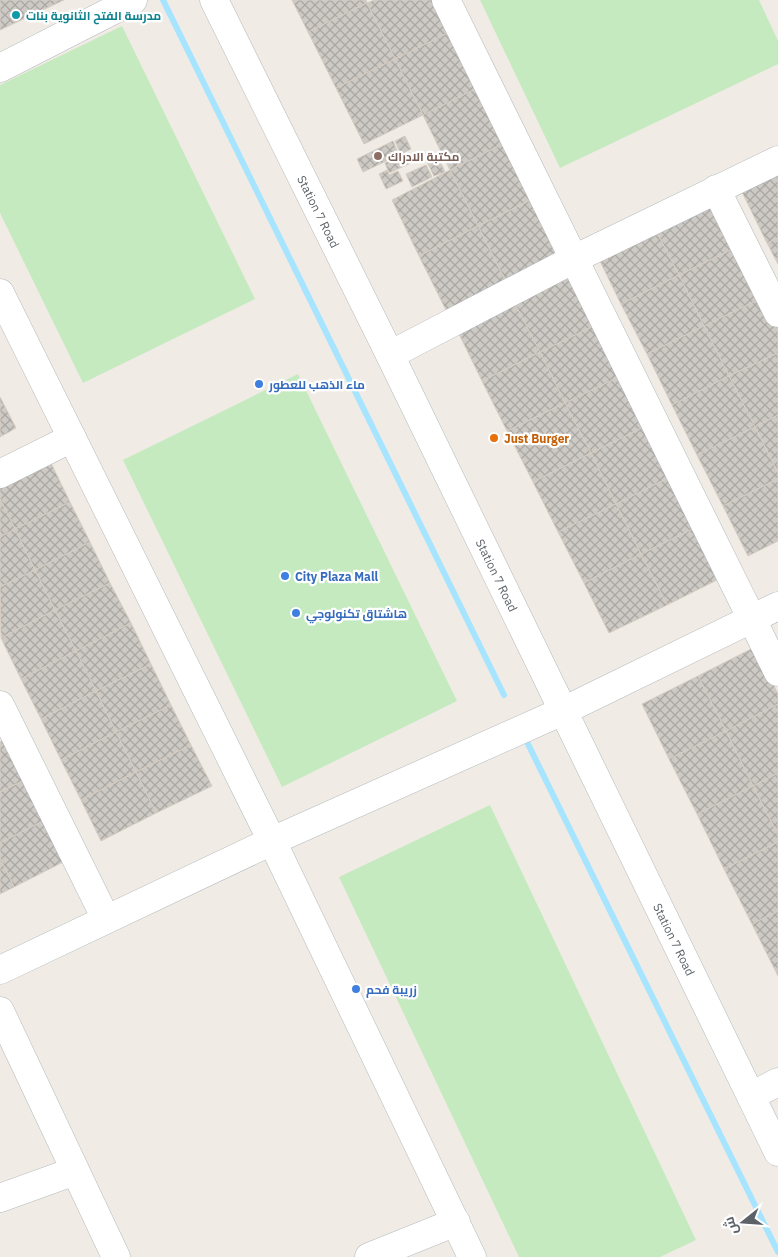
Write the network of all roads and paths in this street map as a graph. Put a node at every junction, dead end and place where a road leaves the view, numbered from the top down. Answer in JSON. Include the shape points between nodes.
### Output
{"nodes":[{"id":1,"x":134,"y":0,"type":"edge"},
{"id":2,"x":446,"y":0,"type":"edge"},
{"id":3,"x":220,"y":2,"type":"edge"},
{"id":4,"x":0,"y":68,"type":"edge"},
{"id":5,"x":778,"y":160,"type":"edge"},
{"id":6,"x":716,"y":189,"type":"junction"},
{"id":7,"x":574,"y":259,"type":"junction"},
{"id":8,"x":0,"y":293,"type":"edge"},
{"id":9,"x":778,"y":313,"type":"edge"},
{"id":10,"x":390,"y":355,"type":"junction"},
{"id":11,"x":72,"y":438,"type":"junction"},
{"id":12,"x":0,"y":474,"type":"edge"},
{"id":13,"x":778,"y":606,"type":"edge"},
{"id":14,"x":751,"y":619,"type":"junction"},
{"id":15,"x":778,"y":672,"type":"edge"},
{"id":16,"x":0,"y":705,"type":"edge"},
{"id":17,"x":563,"y":711,"type":"junction"},
{"id":18,"x":272,"y":841,"type":"junction"},
{"id":19,"x":106,"y":919,"type":"junction"},
{"id":20,"x":0,"y":970,"type":"edge"},
{"id":21,"x":0,"y":1011,"type":"edge"},
{"id":22,"x":778,"y":1082,"type":"edge"},
{"id":23,"x":751,"y":1096,"type":"junction"},
{"id":24,"x":778,"y":1152,"type":"edge"},
{"id":25,"x":75,"y":1171,"type":"junction"},
{"id":26,"x":0,"y":1198,"type":"edge"},
{"id":27,"x":456,"y":1222,"type":"junction"},
{"id":28,"x":116,"y":1257,"type":"edge"},
{"id":29,"x":369,"y":1257,"type":"edge"},
{"id":30,"x":472,"y":1257,"type":"edge"}],
"edges":[{"from":1,"to":4,"type":"street"},
{"from":2,"to":7,"type":"street"},
{"from":3,"to":10,"type":"street","name":"Station 7 Road"},
{"from":5,"to":6,"type":"street"},
{"from":6,"to":7,"type":"street"},
{"from":6,"to":9,"type":"street"},
{"from":7,"to":10,"type":"street"},
{"from":7,"to":14,"type":"street"},
{"from":8,"to":11,"type":"street"},
{"from":10,"to":17,"type":"street","name":"Station 7 Road"},
{"from":11,"to":12,"type":"street"},
{"from":11,"to":18,"type":"street"},
{"from":13,"to":14,"type":"street"},
{"from":14,"to":15,"type":"street"},
{"from":14,"to":17,"type":"street"},
{"from":16,"to":19,"type":"street"},
{"from":17,"to":18,"type":"street"},
{"from":17,"to":23,"type":"street","name":"Station 7 Road"},
{"from":18,"to":19,"type":"street"},
{"from":18,"to":27,"type":"street"},
{"from":19,"to":20,"type":"street"},
{"from":21,"to":25,"type":"street"},
{"from":22,"to":23,"type":"street"},
{"from":23,"to":24,"type":"street","name":"Station 7 Road"},
{"from":25,"to":26,"type":"street"},
{"from":25,"to":28,"type":"street"},
{"from":27,"to":29,"type":"street"},
{"from":27,"to":30,"type":"street"}]}
